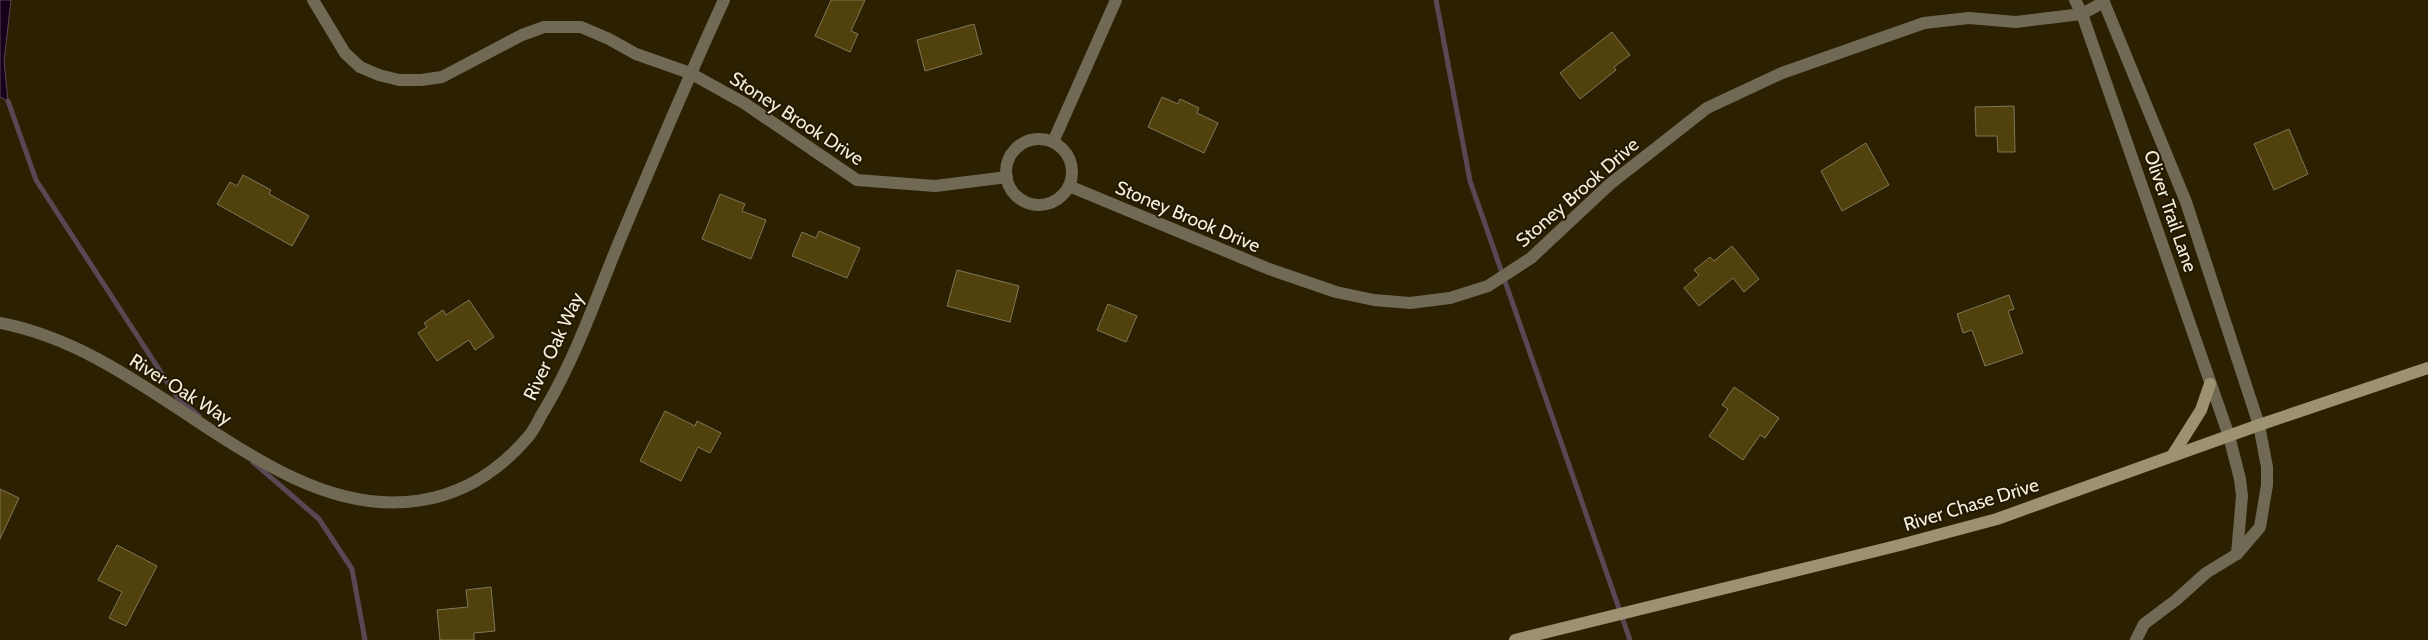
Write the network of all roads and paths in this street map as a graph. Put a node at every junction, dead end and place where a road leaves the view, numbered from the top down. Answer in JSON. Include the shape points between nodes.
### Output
{"nodes":[{"id":1,"x":313,"y":0,"type":"edge"},
{"id":2,"x":724,"y":0,"type":"edge"},
{"id":3,"x":1116,"y":0,"type":"edge"},
{"id":4,"x":2075,"y":0,"type":"edge"},
{"id":5,"x":2104,"y":1,"type":"edge"},
{"id":6,"x":2082,"y":14,"type":"junction"},
{"id":7,"x":690,"y":73,"type":"junction"},
{"id":8,"x":1053,"y":142,"type":"junction"},
{"id":9,"x":1007,"y":177,"type":"junction"},
{"id":10,"x":1069,"y":186,"type":"junction"},
{"id":11,"x":0,"y":323,"type":"edge"},
{"id":12,"x":2428,"y":368,"type":"edge"},
{"id":13,"x":2210,"y":384,"type":"junction"},
{"id":14,"x":2258,"y":424,"type":"junction"},
{"id":15,"x":2229,"y":436,"type":"junction"},
{"id":16,"x":2172,"y":456,"type":"junction"},
{"id":17,"x":2237,"y":554,"type":"junction"},
{"id":18,"x":1515,"y":640,"type":"edge"},
{"id":19,"x":2136,"y":640,"type":"edge"}],
"edges":[{"from":1,"to":7,"type":"street","name":"Stoney Brook Drive","via":[[345,53],[360,67],[379,76],[399,80],[442,77],[522,35],[544,27],[581,27],[636,54]]},
{"from":2,"to":7,"type":"street","name":"River Oak Way"},
{"from":3,"to":8,"type":"street"},
{"from":4,"to":6,"type":"street","name":"Oliver Trail Lane"},
{"from":5,"to":6,"type":"street","name":"Stoney Brook Drive"},
{"from":5,"to":14,"type":"street","name":"Oliver Trail Lane","via":[[2186,202]]},
{"from":6,"to":10,"type":"street","name":"Stoney Brook Drive","via":[[2016,22],[1969,18],[1924,23],[1782,73],[1707,108],[1610,184],[1531,258],[1488,286],[1450,298],[1410,303],[1336,292],[1268,269]]},
{"from":6,"to":13,"type":"street","name":"Oliver Trail Lane"},
{"from":7,"to":9,"type":"street","name":"Stoney Brook Drive","via":[[744,103],[857,180],[935,186]]},
{"from":7,"to":11,"type":"street","name":"River Oak Way","via":[[560,383],[529,436],[506,459],[466,487],[447,495],[428,500],[389,502],[329,493],[292,477],[120,372],[76,349]]},
{"from":8,"to":9,"type":"street","via":[[1033,140],[1024,143],[1010,157]]},
{"from":8,"to":10,"type":"street","via":[[1062,148],[1070,161],[1072,176]]},
{"from":9,"to":10,"type":"street","via":[[1016,196],[1034,205],[1055,202]]},
{"from":12,"to":14,"type":"street","name":"River Chase Drive"},
{"from":13,"to":15,"type":"street","name":"Oliver Trail Lane"},
{"from":13,"to":16,"type":"street","via":[[2201,410]]},
{"from":14,"to":15,"type":"street","name":"River Chase Drive"},
{"from":14,"to":17,"type":"street","name":"Oliver Trail Lane","via":[[2267,485],[2260,527]]},
{"from":15,"to":16,"type":"street","name":"River Chase Drive"},
{"from":15,"to":17,"type":"street","name":"Oliver Trail Lane","via":[[2242,496]]},
{"from":16,"to":18,"type":"street","name":"River Chase Drive","via":[[1997,519]]},
{"from":17,"to":19,"type":"street","name":"Oliver Trail Lane","via":[[2206,573],[2144,624]]}]}
